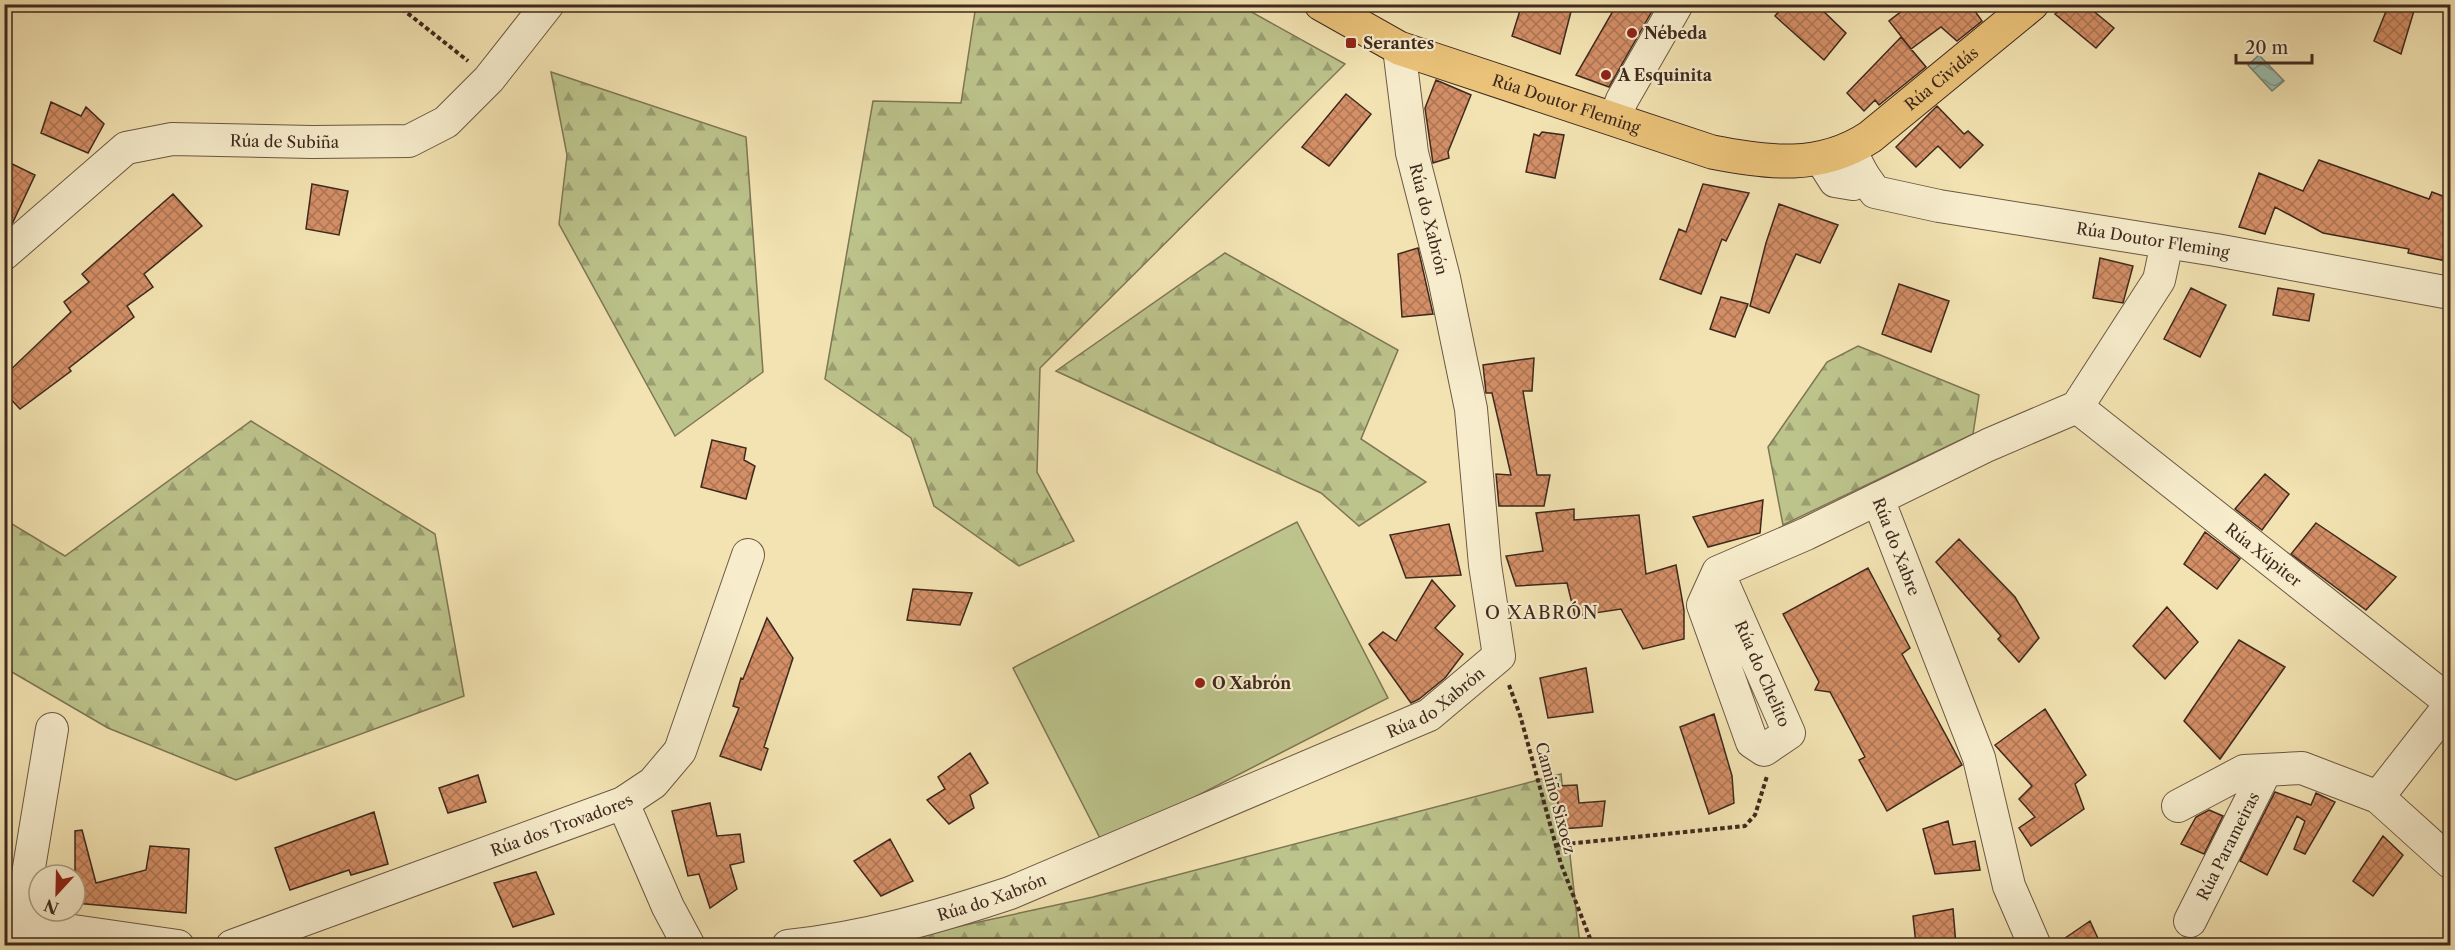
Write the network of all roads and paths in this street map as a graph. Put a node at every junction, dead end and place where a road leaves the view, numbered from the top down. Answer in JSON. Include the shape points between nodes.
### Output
{"nodes":[{"id":1,"x":396,"y":4,"type":"edge"},
{"id":2,"x":548,"y":4,"type":"edge"},
{"id":3,"x":1321,"y":4,"type":"edge"},
{"id":4,"x":1677,"y":4,"type":"edge"},
{"id":5,"x":2032,"y":4,"type":"edge"},
{"id":6,"x":1399,"y":48,"type":"junction"},
{"id":7,"x":489,"y":79,"type":"junction"},
{"id":8,"x":1615,"y":118,"type":"junction"},
{"id":9,"x":1845,"y":161,"type":"junction"},
{"id":10,"x":2167,"y":243,"type":"junction"},
{"id":11,"x":4,"y":254,"type":"edge"},
{"id":12,"x":2451,"y":293,"type":"edge"},
{"id":13,"x":2077,"y":407,"type":"junction"},
{"id":14,"x":1878,"y":499,"type":"junction"},
{"id":15,"x":748,"y":555,"type":"dead end"},
{"id":16,"x":1498,"y":656,"type":"junction"},
{"id":17,"x":2451,"y":704,"type":"edge"},
{"id":18,"x":52,"y":729,"type":"dead end"},
{"id":19,"x":1764,"y":750,"type":"joint"},
{"id":20,"x":2266,"y":770,"type":"junction"},
{"id":21,"x":2378,"y":797,"type":"junction"},
{"id":22,"x":623,"y":803,"type":"junction"},
{"id":23,"x":2178,"y":806,"type":"dead end"},
{"id":24,"x":1556,"y":845,"type":"junction"},
{"id":25,"x":2451,"y":862,"type":"edge"},
{"id":26,"x":2190,"y":921,"type":"dead end"},
{"id":27,"x":13,"y":930,"type":"edge"},
{"id":28,"x":178,"y":945,"type":"edge"},
{"id":29,"x":232,"y":945,"type":"edge"},
{"id":30,"x":689,"y":945,"type":"edge"},
{"id":31,"x":788,"y":945,"type":"edge"},
{"id":32,"x":1593,"y":945,"type":"edge"},
{"id":33,"x":2035,"y":945,"type":"edge"}],
"edges":[{"from":1,"to":7,"type":"path"},
{"from":2,"to":7,"type":"street","name":"Rúa de Subiña"},
{"from":3,"to":6,"type":"main road","name":"Rúa Doutor Fleming"},
{"from":4,"to":8,"type":"street"},
{"from":5,"to":9,"type":"main road","name":"Rúa Cividás"},
{"from":6,"to":8,"type":"main road","name":"Rúa Doutor Fleming"},
{"from":6,"to":16,"type":"street","name":"Rúa do Xabrón","via":[[1412,153],[1444,278],[1471,409],[1485,565]]},
{"from":7,"to":11,"type":"street","name":"Rúa de Subiña","via":[[446,122],[409,141],[172,139],[126,148]]},
{"from":8,"to":9,"type":"main road","name":"Rúa Doutor Fleming","via":[[1712,152],[1762,162]]},
{"from":9,"to":10,"type":"street","name":"Rúa Doutor Fleming","via":[[1875,192]]},
{"from":10,"to":12,"type":"street","name":"Rúa Doutor Fleming"},
{"from":10,"to":13,"type":"street","via":[[2159,280]]},
{"from":13,"to":14,"type":"street","name":"Rúa do Xabre"},
{"from":13,"to":17,"type":"street","name":"Rúa Xúpiter"},
{"from":14,"to":19,"type":"street","name":"Rúa do Chelito","via":[[1718,572],[1703,605],[1752,742]]},
{"from":14,"to":33,"type":"street","name":"Rúa do Xabre","via":[[1979,758],[2009,886]]},
{"from":15,"to":22,"type":"street","name":"Rúa dos Trovadores","via":[[680,751],[653,783]]},
{"from":16,"to":24,"type":"path","name":"Camiño Sixoez","via":[[1520,715]]},
{"from":16,"to":31,"type":"street","name":"Rúa do Xabrón","via":[[1429,716],[1010,893],[957,911],[831,941]]},
{"from":17,"to":21,"type":"street"},
{"from":18,"to":27,"type":"street"},
{"from":19,"to":24,"type":"path","via":[[1767,779],[1755,815],[1745,826]]},
{"from":20,"to":21,"type":"street","name":"Rúa Parameiras","via":[[2302,768]]},
{"from":20,"to":23,"type":"street","name":"Rúa Parameiras","via":[[2244,771]]},
{"from":20,"to":26,"type":"street","name":"Rúa Parameiras"},
{"from":21,"to":25,"type":"street","name":"Rúa Parameiras"},
{"from":22,"to":29,"type":"street","name":"Rúa dos Trovadores"},
{"from":22,"to":30,"type":"street","via":[[668,907]]},
{"from":24,"to":32,"type":"path","name":"Camiño Sixoez"},
{"from":27,"to":28,"type":"street"}]}
